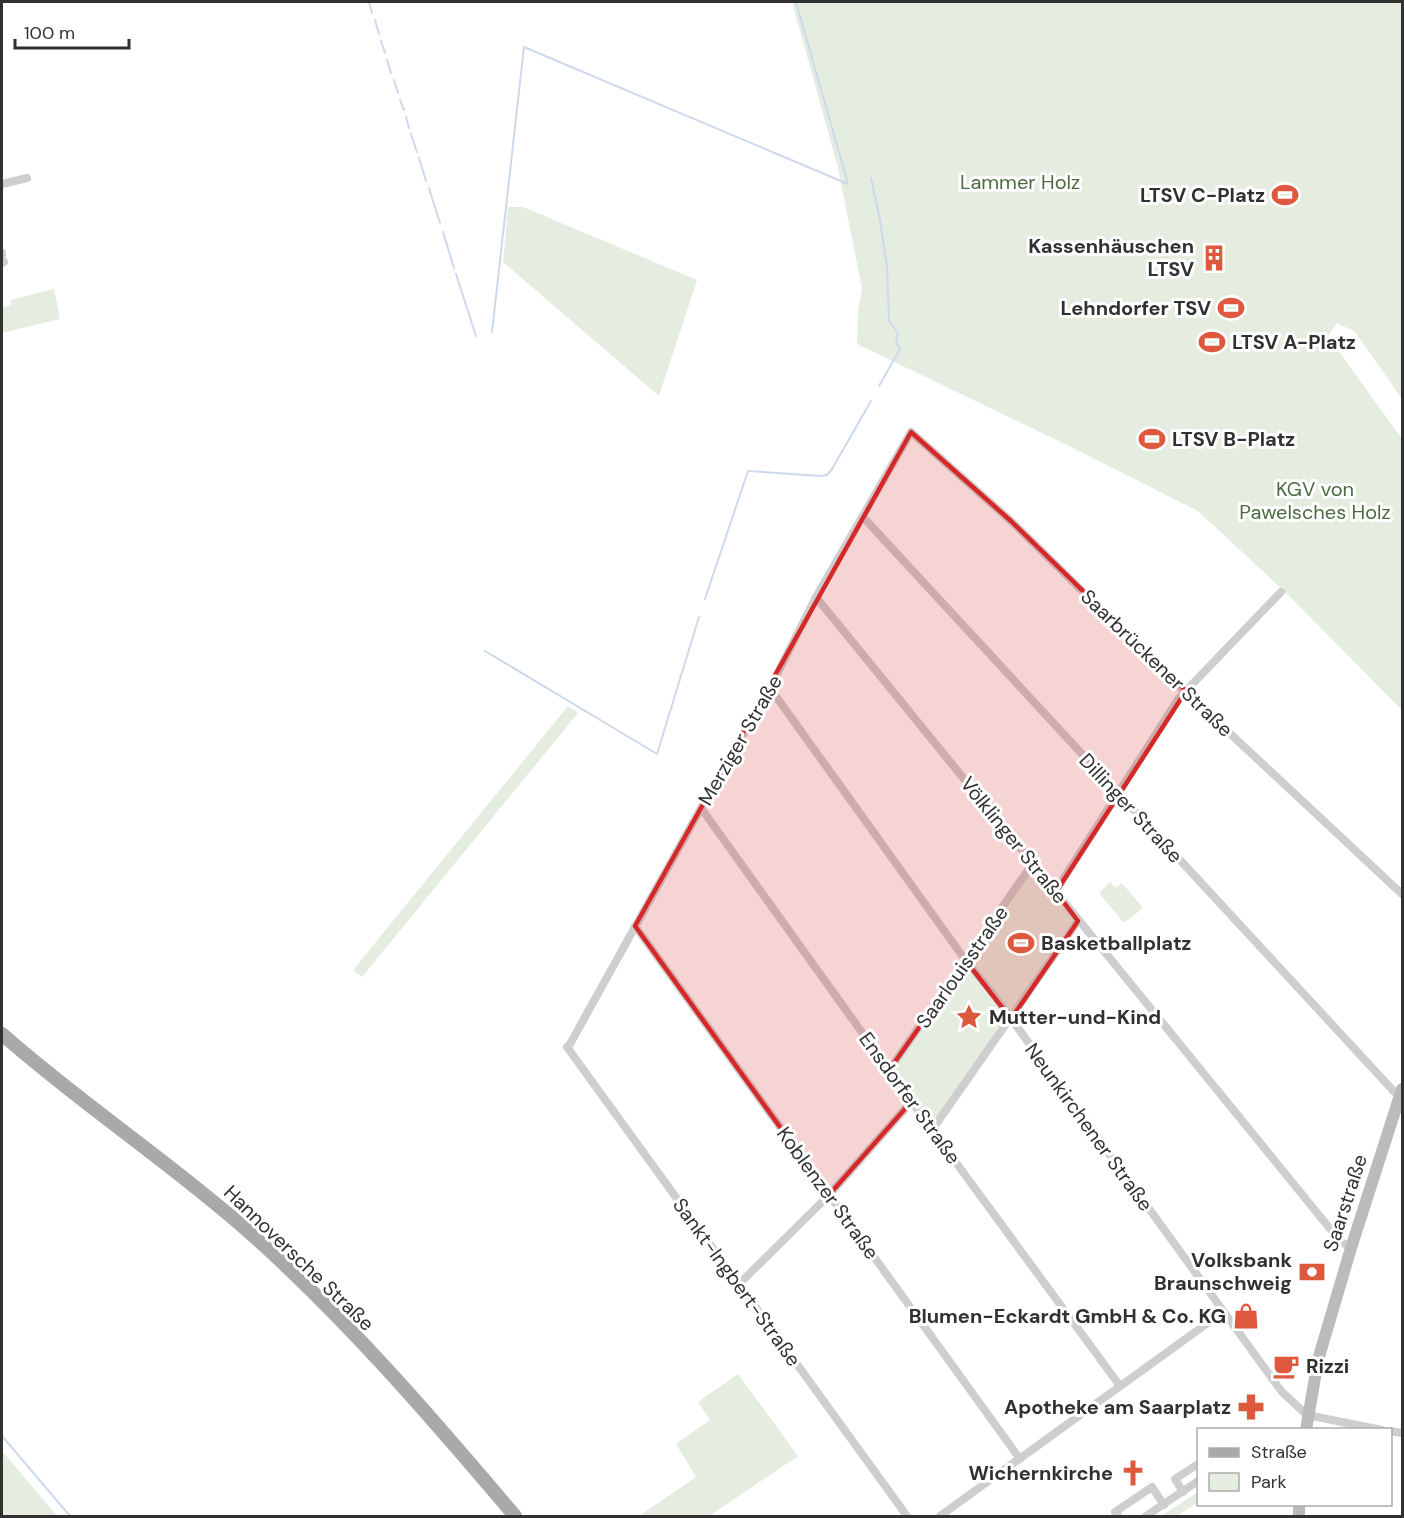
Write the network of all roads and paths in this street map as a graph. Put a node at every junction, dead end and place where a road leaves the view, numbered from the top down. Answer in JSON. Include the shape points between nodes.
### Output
{"nodes":[{"id":1,"x":27,"y":178,"type":"dead end"},
{"id":2,"x":2,"y":184,"type":"edge"},
{"id":3,"x":911,"y":432,"type":"joint"},
{"id":4,"x":863,"y":517,"type":"junction"},
{"id":5,"x":1281,"y":592,"type":"dead end"},
{"id":6,"x":816,"y":597,"type":"junction"},
{"id":7,"x":770,"y":688,"type":"junction"},
{"id":8,"x":1186,"y":691,"type":"junction"},
{"id":9,"x":1118,"y":794,"type":"junction"},
{"id":10,"x":701,"y":808,"type":"junction"},
{"id":11,"x":1033,"y":863,"type":"junction"},
{"id":12,"x":1055,"y":892,"type":"junction"},
{"id":13,"x":1402,"y":894,"type":"edge"},
{"id":14,"x":1078,"y":921,"type":"junction"},
{"id":15,"x":635,"y":926,"type":"junction"},
{"id":16,"x":966,"y":961,"type":"junction"},
{"id":17,"x":1011,"y":1019,"type":"junction"},
{"id":18,"x":2,"y":1034,"type":"edge"},
{"id":19,"x":567,"y":1047,"type":"joint"},
{"id":20,"x":890,"y":1070,"type":"junction"},
{"id":21,"x":1401,"y":1094,"type":"edge"},
{"id":22,"x":912,"y":1101,"type":"junction"},
{"id":23,"x":932,"y":1130,"type":"junction"},
{"id":24,"x":829,"y":1195,"type":"junction"},
{"id":25,"x":1351,"y":1248,"type":"junction"},
{"id":26,"x":739,"y":1284,"type":"junction"},
{"id":27,"x":1223,"y":1312,"type":"junction"},
{"id":28,"x":1120,"y":1386,"type":"junction"},
{"id":29,"x":1308,"y":1415,"type":"junction"},
{"id":30,"x":1306,"y":1428,"type":"edge"},
{"id":31,"x":1372,"y":1428,"type":"edge"},
{"id":32,"x":1020,"y":1459,"type":"junction"},
{"id":33,"x":1197,"y":1465,"type":"edge"},
{"id":34,"x":1197,"y":1482,"type":"edge"},
{"id":35,"x":1183,"y":1492,"type":"junction"},
{"id":36,"x":1164,"y":1504,"type":"junction"},
{"id":37,"x":1150,"y":1515,"type":"edge"},
{"id":38,"x":515,"y":1516,"type":"edge"},
{"id":39,"x":907,"y":1516,"type":"edge"},
{"id":40,"x":940,"y":1516,"type":"edge"},
{"id":41,"x":1118,"y":1516,"type":"edge"}],
"edges":[{"from":1,"to":2,"type":"street"},
{"from":3,"to":4,"type":"street","name":"Merziger Straße"},
{"from":3,"to":8,"type":"street","name":"Saarbrückener Straße","via":[[1011,521]]},
{"from":4,"to":6,"type":"street","name":"Merziger Straße"},
{"from":4,"to":9,"type":"street","name":"Dillinger Straße"},
{"from":5,"to":8,"type":"street"},
{"from":6,"to":7,"type":"street","name":"Merziger Straße"},
{"from":6,"to":11,"type":"street","name":"Völklinger Straße"},
{"from":7,"to":10,"type":"street","name":"Merziger Straße"},
{"from":7,"to":16,"type":"street","name":"Neunkirchener Straße"},
{"from":8,"to":9,"type":"street"},
{"from":8,"to":13,"type":"street","name":"Saarbrückener Straße"},
{"from":9,"to":12,"type":"street"},
{"from":9,"to":21,"type":"street","name":"Dillinger Straße"},
{"from":10,"to":15,"type":"street","name":"Merziger Straße"},
{"from":10,"to":20,"type":"street","name":"Ensdorfer Straße"},
{"from":11,"to":12,"type":"street","name":"Völklinger Straße"},
{"from":11,"to":16,"type":"street","name":"Saarlouisstraße"},
{"from":12,"to":14,"type":"street","name":"Völklinger Straße"},
{"from":14,"to":17,"type":"street"},
{"from":14,"to":25,"type":"street","name":"Völklinger Straße","via":[[1340,1241]]},
{"from":15,"to":19,"type":"street","name":"Merziger Straße"},
{"from":15,"to":24,"type":"street","name":"Koblenzer Straße"},
{"from":16,"to":17,"type":"street","name":"Neunkirchener Straße"},
{"from":16,"to":20,"type":"street","name":"Saarlouisstraße"},
{"from":17,"to":23,"type":"street"},
{"from":17,"to":27,"type":"street","name":"Neunkirchener Straße"},
{"from":18,"to":38,"type":"main road","name":"Hannoversche Straße","via":[[65,1088],[204,1194],[275,1256],[410,1395]]},
{"from":19,"to":26,"type":"street","name":"Sankt-Ingbert-Straße"},
{"from":20,"to":22,"type":"street","name":"Ensdorfer Straße"},
{"from":21,"to":25,"type":"street","name":"Saarstraße"},
{"from":22,"to":23,"type":"street","name":"Ensdorfer Straße"},
{"from":22,"to":24,"type":"street"},
{"from":23,"to":28,"type":"street","name":"Ensdorfer Straße"},
{"from":24,"to":26,"type":"street"},
{"from":24,"to":32,"type":"street","name":"Koblenzer Straße"},
{"from":25,"to":29,"type":"street","name":"Saarstraße","via":[[1318,1360]]},
{"from":26,"to":39,"type":"street","name":"Sankt-Ingbert-Straße"},
{"from":27,"to":28,"type":"street"},
{"from":27,"to":29,"type":"street","name":"Neunkirchener Straße","via":[[1282,1392]]},
{"from":28,"to":32,"type":"street"},
{"from":29,"to":30,"type":"street","name":"Saarstraße"},
{"from":29,"to":31,"type":"street"},
{"from":32,"to":40,"type":"street"},
{"from":33,"to":35,"type":"street","via":[[1175,1479]]},
{"from":34,"to":35,"type":"street"},
{"from":35,"to":36,"type":"street"},
{"from":36,"to":37,"type":"street"},
{"from":36,"to":41,"type":"street","via":[[1152,1487],[1115,1512]]}]}
